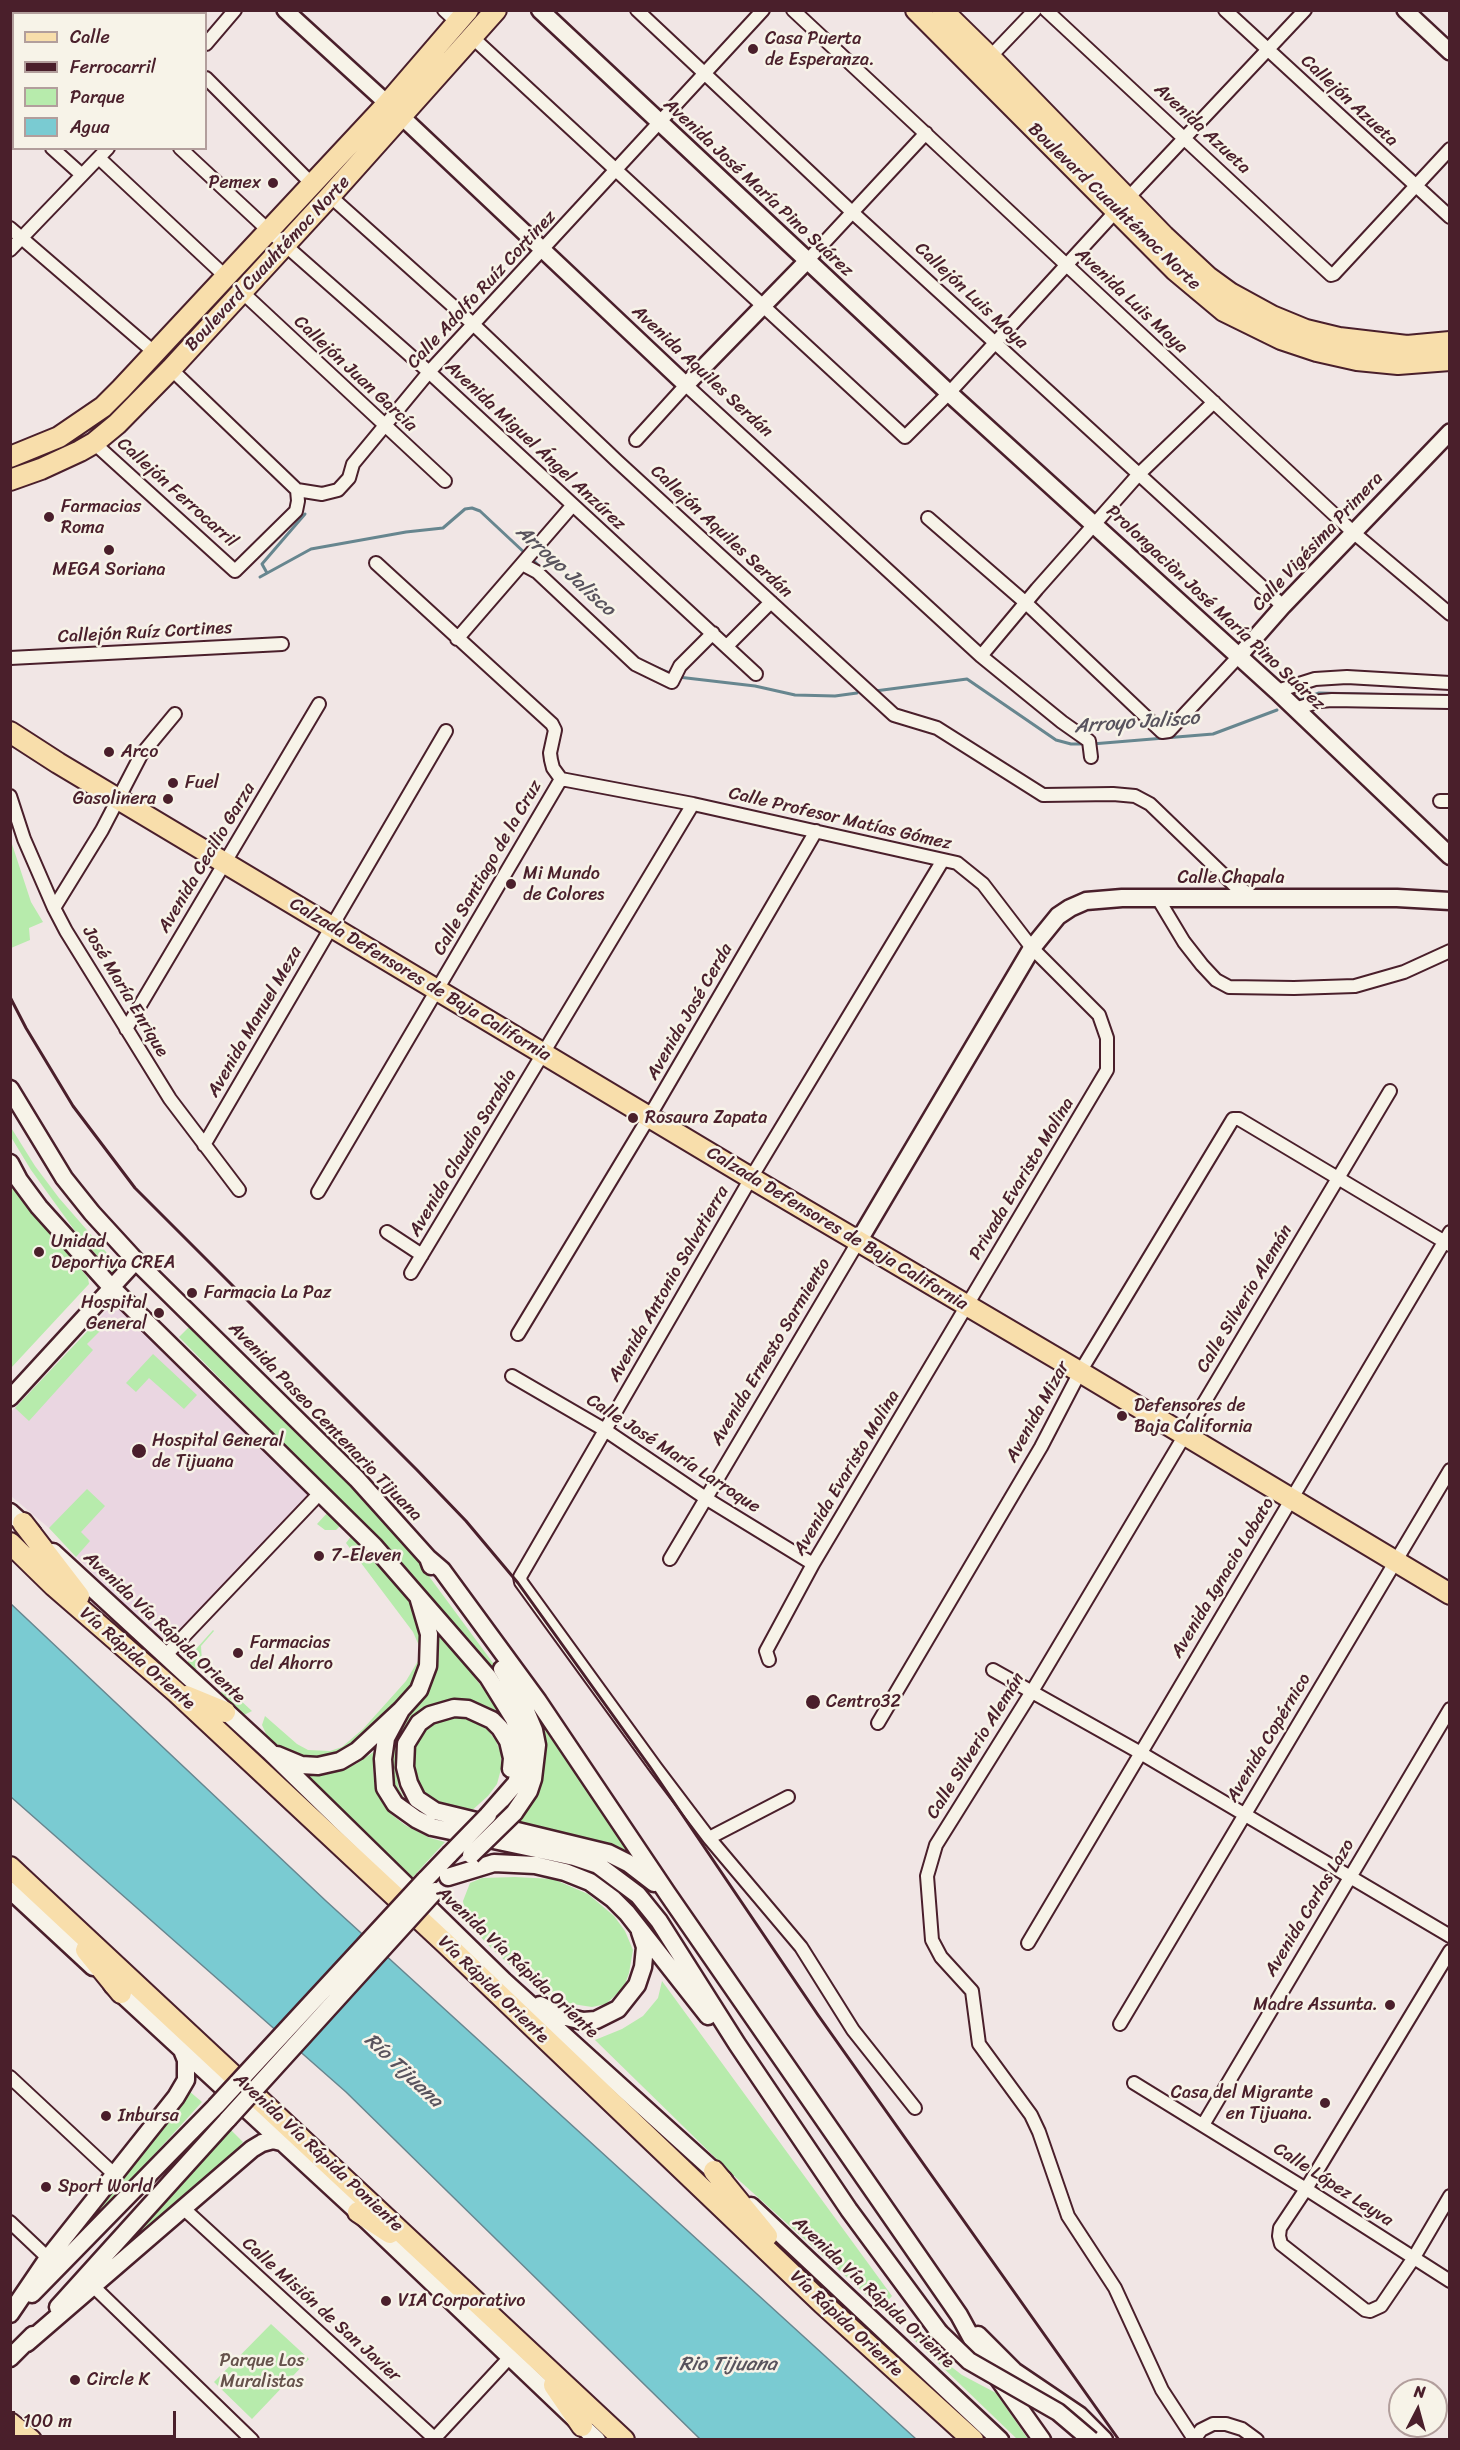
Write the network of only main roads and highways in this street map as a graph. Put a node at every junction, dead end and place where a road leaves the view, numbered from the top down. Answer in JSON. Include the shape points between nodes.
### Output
{"nodes":[{"id":1,"x":496,"y":10,"type":"edge"},
{"id":2,"x":540,"y":10,"type":"edge"},
{"id":3,"x":916,"y":10,"type":"edge"},
{"id":4,"x":942,"y":10,"type":"edge"},
{"id":5,"x":457,"y":15,"type":"edge"},
{"id":6,"x":394,"y":110,"type":"junction"},
{"id":7,"x":1122,"y":205,"type":"junction"},
{"id":8,"x":1449,"y":342,"type":"edge"},
{"id":9,"x":1449,"y":360,"type":"edge"},
{"id":10,"x":949,"y":393,"type":"joint"},
{"id":11,"x":10,"y":457,"type":"edge"},
{"id":12,"x":10,"y":480,"type":"edge"},
{"id":13,"x":10,"y":732,"type":"edge"},
{"id":14,"x":1449,"y":856,"type":"edge"},
{"id":15,"x":1449,"y":901,"type":"edge"},
{"id":16,"x":1032,"y":948,"type":"joint"},
{"id":17,"x":10,"y":1089,"type":"edge"},
{"id":18,"x":10,"y":1163,"type":"edge"},
{"id":19,"x":858,"y":1242,"type":"junction"},
{"id":20,"x":17,"y":1517,"type":"edge"},
{"id":21,"x":10,"y":1543,"type":"edge"},
{"id":22,"x":428,"y":1558,"type":"junction"},
{"id":23,"x":417,"y":1594,"type":"junction"},
{"id":24,"x":1449,"y":1594,"type":"edge"},
{"id":25,"x":105,"y":1630,"type":"junction"},
{"id":26,"x":176,"y":1692,"type":"junction"},
{"id":27,"x":401,"y":1710,"type":"junction"},
{"id":28,"x":225,"y":1712,"type":"junction"},
{"id":29,"x":269,"y":1751,"type":"junction"},
{"id":30,"x":501,"y":1811,"type":"junction"},
{"id":31,"x":10,"y":1867,"type":"edge"},
{"id":32,"x":448,"y":1877,"type":"junction"},
{"id":33,"x":430,"y":1886,"type":"junction"},
{"id":34,"x":10,"y":1890,"type":"edge"},
{"id":35,"x":667,"y":1893,"type":"junction"},
{"id":36,"x":45,"y":1899,"type":"junction"},
{"id":37,"x":637,"y":1926,"type":"junction"},
{"id":38,"x":504,"y":1981,"type":"junction"},
{"id":39,"x":121,"y":1993,"type":"junction"},
{"id":40,"x":737,"y":2044,"type":"junction"},
{"id":41,"x":182,"y":2049,"type":"junction"},
{"id":42,"x":281,"y":2142,"type":"junction"},
{"id":43,"x":714,"y":2171,"type":"junction"},
{"id":44,"x":358,"y":2212,"type":"junction"},
{"id":45,"x":438,"y":2265,"type":"junction"},
{"id":46,"x":822,"y":2303,"type":"junction"},
{"id":47,"x":10,"y":2314,"type":"edge"},
{"id":48,"x":959,"y":2316,"type":"junction"},
{"id":49,"x":27,"y":2343,"type":"junction"},
{"id":50,"x":531,"y":2351,"type":"junction"},
{"id":51,"x":10,"y":2358,"type":"edge"},
{"id":52,"x":10,"y":2423,"type":"edge"},
{"id":53,"x":589,"y":2433,"type":"edge"},
{"id":54,"x":31,"y":2439,"type":"edge"},
{"id":55,"x":624,"y":2439,"type":"edge"},
{"id":56,"x":973,"y":2439,"type":"edge"},
{"id":57,"x":1000,"y":2439,"type":"edge"},
{"id":58,"x":1042,"y":2439,"type":"edge"},
{"id":59,"x":1091,"y":2439,"type":"edge"},
{"id":60,"x":1104,"y":2439,"type":"edge"}],
"edges":[{"from":1,"to":6,"type":"main road","name":"Boulevard Cuauhtémoc Norte"},
{"from":2,"to":10,"type":"main road","name":"Avenida José María Pino Suárez"},
{"from":3,"to":7,"type":"main road","name":"Boulevard Cuauhtémoc Norte"},
{"from":4,"to":7,"type":"main road","name":"Boulevard Cuauhtémoc Norte","via":[[990,57]]},
{"from":5,"to":6,"type":"main road","name":"Boulevard Cuauhtémoc Norte"},
{"from":6,"to":11,"type":"main road","name":"Boulevard Cuauhtémoc Norte","via":[[311,183],[109,401],[59,437]]},
{"from":6,"to":12,"type":"main road","name":"Boulevard Cuauhtémoc Norte","via":[[330,196],[117,424],[94,443]]},
{"from":7,"to":8,"type":"main road","name":"Boulevard Cuauhtémoc Norte","via":[[1164,236],[1208,277],[1272,316],[1306,330],[1359,341],[1407,346]]},
{"from":7,"to":9,"type":"main road","name":"Boulevard Cuauhtémoc Norte","via":[[1175,270],[1224,310],[1250,325],[1317,351],[1357,360],[1398,364]]},
{"from":10,"to":14,"type":"main road","name":"Prolongaciòn José María Pino Suárez","via":[[1278,691]]},
{"from":13,"to":19,"type":"main road","name":"Calzada Defensores de Baja California"},
{"from":15,"to":16,"type":"main road","name":"Calle Chapala","via":[[1103,898],[1086,901],[1058,916]]},
{"from":16,"to":19,"type":"main road","name":"Avenida Ernesto Sarmiento"},
{"from":17,"to":22,"type":"main road","name":"Avenida Paseo Centenario Tijuana","via":[[64,1178],[92,1213],[334,1455]]},
{"from":18,"to":23,"type":"main road","via":[[39,1207],[112,1288],[321,1492]]},
{"from":19,"to":24,"type":"main road","name":"Calzada Defensores de Baja California"},
{"from":20,"to":25,"type":"main road"},
{"from":20,"to":28,"type":"main road","name":"Avenida Vía Rápida Oriente"},
{"from":21,"to":25,"type":"main road","name":"Vía Rápida Oriente"},
{"from":22,"to":30,"type":"main road","name":"Avenida Paseo Centenario Tijuana","via":[[512,1683],[534,1730],[537,1745],[529,1791]]},
{"from":22,"to":35,"type":"main road","via":[[442,1570],[524,1682]]},
{"from":23,"to":27,"type":"main road","via":[[429,1634],[429,1658],[419,1690]]},
{"from":23,"to":30,"type":"main road","via":[[488,1677],[514,1719],[521,1740],[522,1763]]},
{"from":25,"to":26,"type":"main road","name":"Vía Rápida Oriente"},
{"from":26,"to":28,"type":"main road"},
{"from":26,"to":46,"type":"main road","name":"Vía Rápida Oriente"},
{"from":27,"to":29,"type":"main road","via":[[357,1751],[340,1761],[301,1765]]},
{"from":27,"to":40,"type":"main road","via":[[386,1738],[383,1759],[386,1788],[395,1804],[432,1827],[574,1857],[598,1865],[623,1882],[659,1921]]},
{"from":28,"to":29,"type":"main road","name":"Avenida Vía Rápida Oriente"},
{"from":29,"to":38,"type":"main road","name":"Avenida Vía Rápida Oriente"},
{"from":30,"to":32,"type":"main road","bridge":true,"via":[[471,1855]]},
{"from":30,"to":33,"type":"main road","bridge":true,"via":[[450,1854]]},
{"from":30,"to":35,"type":"main road","via":[[512,1758],[500,1728],[480,1713],[454,1708],[441,1710],[419,1723],[406,1744],[405,1767],[413,1792],[426,1806],[452,1817],[608,1853]]},
{"from":31,"to":36,"type":"main road","name":"Avenida Vía Rápida Poniente"},
{"from":32,"to":33,"type":"main road"},
{"from":32,"to":37,"type":"main road","via":[[494,1863],[535,1865],[566,1872],[598,1887]]},
{"from":33,"to":47,"type":"main road","bridge":true,"via":[[61,2267]]},
{"from":33,"to":49,"type":"main road","bridge":true},
{"from":34,"to":39,"type":"main road","name":"Avenida Vía Rápida Poniente"},
{"from":35,"to":48,"type":"main road"},
{"from":36,"to":39,"type":"main road"},
{"from":36,"to":45,"type":"main road","name":"Avenida Vía Rápida Poniente"},
{"from":37,"to":38,"type":"main road","via":[[645,1947],[637,1985],[618,2009],[596,2020],[562,2016]]},
{"from":37,"to":40,"type":"main road","via":[[709,2016]]},
{"from":38,"to":43,"type":"main road","name":"Avenida Vía Rápida Oriente"},
{"from":39,"to":41,"type":"main road","name":"Avenida Vía Rápida Poniente"},
{"from":40,"to":59,"type":"main road","bridge":true,"via":[[849,2210],[939,2331],[969,2361],[1058,2412]]},
{"from":41,"to":42,"type":"main road","name":"Avenida Vía Rápida Poniente"},
{"from":41,"to":47,"type":"main road","via":[[186,2080],[176,2097],[48,2258]]},
{"from":42,"to":44,"type":"main road","name":"Avenida Vía Rápida Poniente"},
{"from":42,"to":49,"type":"main road","via":[[273,2140],[252,2149]]},
{"from":43,"to":46,"type":"main road"},
{"from":43,"to":57,"type":"main road","name":"Avenida Vía Rápida Oriente"},
{"from":44,"to":45,"type":"main road"},
{"from":44,"to":53,"type":"main road","name":"Avenida Vía Rápida Poniente"},
{"from":45,"to":50,"type":"main road","name":"Avenida Vía Rápida Poniente"},
{"from":46,"to":56,"type":"main road","name":"Vía Rápida Oriente"},
{"from":48,"to":58,"type":"main road","via":[[978,2350]]},
{"from":48,"to":60,"type":"main road","via":[[1014,2371],[1079,2415]]},
{"from":49,"to":51,"type":"main road"},
{"from":50,"to":53,"type":"main road"},
{"from":50,"to":55,"type":"main road","name":"Avenida Vía Rápida Poniente"},
{"from":52,"to":54,"type":"main road"}]}
